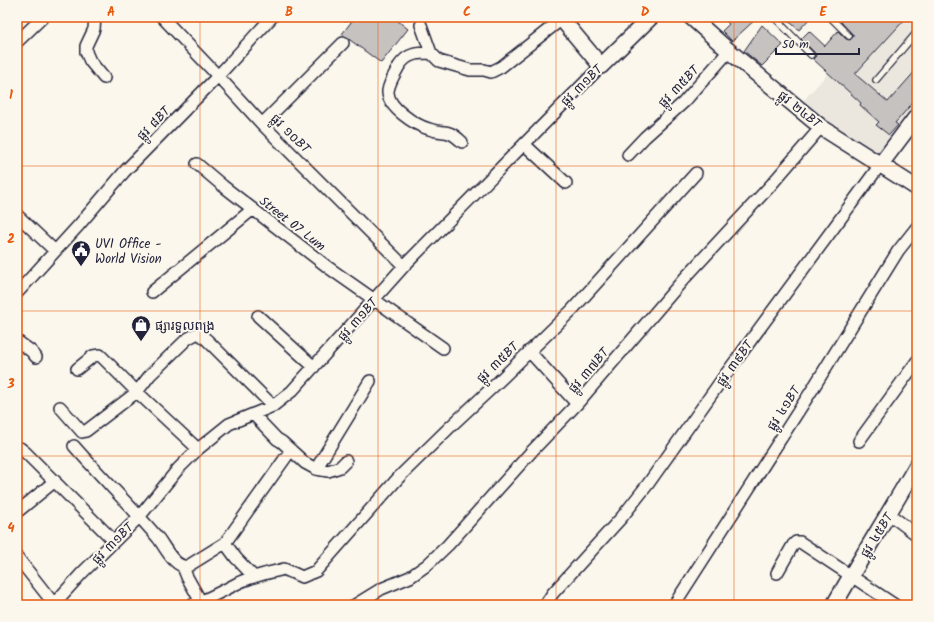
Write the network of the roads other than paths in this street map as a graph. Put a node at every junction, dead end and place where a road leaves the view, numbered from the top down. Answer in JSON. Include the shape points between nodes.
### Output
{"nodes":[{"id":1,"x":43,"y":17,"type":"edge"},
{"id":2,"x":94,"y":17,"type":"edge"},
{"id":3,"x":162,"y":17,"type":"edge"},
{"id":4,"x":272,"y":17,"type":"edge"},
{"id":5,"x":343,"y":17,"type":"edge"},
{"id":6,"x":349,"y":17,"type":"edge"},
{"id":7,"x":651,"y":17,"type":"edge"},
{"id":8,"x":691,"y":17,"type":"edge"},
{"id":9,"x":830,"y":17,"type":"edge"},
{"id":10,"x":561,"y":18,"type":"edge"},
{"id":11,"x":776,"y":18,"type":"edge"},
{"id":12,"x":421,"y":25,"type":"dead end"},
{"id":13,"x":917,"y":32,"type":"edge"},
{"id":14,"x":849,"y":36,"type":"dead end"},
{"id":15,"x":17,"y":42,"type":"edge"},
{"id":16,"x":343,"y":43,"type":"dead end"},
{"id":17,"x":729,"y":51,"type":"junction"},
{"id":18,"x":431,"y":53,"type":"junction"},
{"id":19,"x":811,"y":55,"type":"dead end"},
{"id":20,"x":601,"y":66,"type":"junction"},
{"id":21,"x":218,"y":76,"type":"junction"},
{"id":22,"x":104,"y":78,"type":"dead end"},
{"id":23,"x":876,"y":80,"type":"dead end"},
{"id":24,"x":917,"y":116,"type":"edge"},
{"id":25,"x":262,"y":124,"type":"junction"},
{"id":26,"x":821,"y":127,"type":"junction"},
{"id":27,"x":462,"y":142,"type":"dead end"},
{"id":28,"x":524,"y":144,"type":"junction"},
{"id":29,"x":628,"y":155,"type":"dead end"},
{"id":30,"x":197,"y":164,"type":"dead end"},
{"id":31,"x":880,"y":165,"type":"junction"},
{"id":32,"x":696,"y":173,"type":"dead end"},
{"id":33,"x":566,"y":183,"type":"dead end"},
{"id":34,"x":917,"y":188,"type":"edge"},
{"id":35,"x":253,"y":209,"type":"junction"},
{"id":36,"x":17,"y":215,"type":"edge"},
{"id":37,"x":917,"y":227,"type":"edge"},
{"id":38,"x":55,"y":251,"type":"junction"},
{"id":39,"x":404,"y":266,"type":"junction"},
{"id":40,"x":152,"y":292,"type":"dead end"},
{"id":41,"x":17,"y":293,"type":"edge"},
{"id":42,"x":374,"y":300,"type":"junction"},
{"id":43,"x":258,"y":316,"type":"dead end"},
{"id":44,"x":17,"y":341,"type":"edge"},
{"id":45,"x":443,"y":348,"type":"dead end"},
{"id":46,"x":529,"y":351,"type":"junction"},
{"id":47,"x":36,"y":357,"type":"dead end"},
{"id":48,"x":917,"y":362,"type":"edge"},
{"id":49,"x":314,"y":367,"type":"junction"},
{"id":50,"x":77,"y":369,"type":"dead end"},
{"id":51,"x":370,"y":381,"type":"dead end"},
{"id":52,"x":137,"y":392,"type":"junction"},
{"id":53,"x":577,"y":404,"type":"junction"},
{"id":54,"x":273,"y":406,"type":"junction"},
{"id":55,"x":60,"y":407,"type":"dead end"},
{"id":56,"x":254,"y":414,"type":"junction"},
{"id":57,"x":859,"y":441,"type":"dead end"},
{"id":58,"x":74,"y":446,"type":"dead end"},
{"id":59,"x":17,"y":449,"type":"edge"},
{"id":60,"x":198,"y":449,"type":"junction"},
{"id":61,"x":291,"y":450,"type":"junction"},
{"id":62,"x":346,"y":460,"type":"dead end"},
{"id":63,"x":917,"y":465,"type":"edge"},
{"id":64,"x":316,"y":469,"type":"junction"},
{"id":65,"x":55,"y":481,"type":"junction"},
{"id":66,"x":17,"y":512,"type":"edge"},
{"id":67,"x":889,"y":514,"type":"junction"},
{"id":68,"x":140,"y":516,"type":"junction"},
{"id":69,"x":917,"y":534,"type":"edge"},
{"id":70,"x":114,"y":541,"type":"junction"},
{"id":71,"x":225,"y":544,"type":"junction"},
{"id":72,"x":17,"y":557,"type":"edge"},
{"id":73,"x":183,"y":567,"type":"junction"},
{"id":74,"x":777,"y":573,"type":"dead end"},
{"id":75,"x":851,"y":576,"type":"junction"},
{"id":76,"x":254,"y":577,"type":"junction"},
{"id":77,"x":197,"y":603,"type":"edge"},
{"id":78,"x":54,"y":605,"type":"edge"},
{"id":79,"x":355,"y":605,"type":"edge"},
{"id":80,"x":545,"y":605,"type":"edge"},
{"id":81,"x":674,"y":605,"type":"edge"},
{"id":82,"x":834,"y":605,"type":"edge"},
{"id":83,"x":894,"y":605,"type":"edge"}],
"edges":[{"from":1,"to":15,"type":"street"},
{"from":2,"to":22,"type":"street","via":[[94,29],[86,52]]},
{"from":3,"to":21,"type":"street","name":"ផ្លូវ ១០BT"},
{"from":4,"to":21,"type":"street","name":"ផ្លូវ ៨BT"},
{"from":5,"to":6,"type":"lane"},
{"from":7,"to":20,"type":"street","name":"ផ្លូវ ៣១BT"},
{"from":8,"to":17,"type":"street","name":"ផ្លូវ ២៤BT"},
{"from":9,"to":14,"type":"lane"},
{"from":10,"to":18,"type":"street","via":[[506,64],[491,72],[470,70],[439,62]]},
{"from":10,"to":20,"type":"street"},
{"from":11,"to":19,"type":"lane"},
{"from":12,"to":18,"type":"street"},
{"from":13,"to":23,"type":"lane"},
{"from":16,"to":25,"type":"street"},
{"from":17,"to":26,"type":"street","name":"ផ្លូវ ២៤BT"},
{"from":17,"to":29,"type":"street","name":"ផ្លូវ ៣៥BT","via":[[684,102]]},
{"from":18,"to":27,"type":"street","via":[[410,55],[401,63],[388,91],[390,101],[410,121],[430,130],[447,131]]},
{"from":20,"to":28,"type":"street","name":"ផ្លូវ ៣១BT"},
{"from":21,"to":25,"type":"street","name":"ផ្លូវ ១០BT"},
{"from":21,"to":38,"type":"street","name":"ផ្លូវ ៨BT","via":[[129,167]]},
{"from":24,"to":31,"type":"street","name":"ផ្លូវ ៣៩BT"},
{"from":25,"to":39,"type":"street","name":"ផ្លូវ ១០BT"},
{"from":26,"to":31,"type":"street","name":"ផ្លូវ ២៤BT"},
{"from":26,"to":53,"type":"street","name":"ផ្លូវ ៣៧BT","via":[[683,280]]},
{"from":28,"to":33,"type":"street"},
{"from":28,"to":39,"type":"street","name":"ផ្លូវ ៣១BT"},
{"from":30,"to":35,"type":"street","name":"Street 07 Lum"},
{"from":31,"to":34,"type":"street","name":"ផ្លូវ ២៤BT"},
{"from":31,"to":80,"type":"street","name":"ផ្លូវ ៣៩BT","via":[[648,484]]},
{"from":32,"to":46,"type":"street","name":"ផ្លូវ ៣៥BT","via":[[572,310]]},
{"from":35,"to":40,"type":"street"},
{"from":35,"to":42,"type":"street","name":"Street 07 Lum"},
{"from":36,"to":38,"type":"street"},
{"from":37,"to":81,"type":"street","name":"ផ្លូវ ៤១BT","via":[[898,251]]},
{"from":38,"to":41,"type":"street","name":"ផ្លូវ ៨BT"},
{"from":39,"to":42,"type":"street","name":"ផ្លូវ ៣១BT"},
{"from":42,"to":45,"type":"street","name":"Street 07 Lum"},
{"from":42,"to":49,"type":"street","name":"ផ្លូវ ៣១BT"},
{"from":43,"to":49,"type":"street"},
{"from":44,"to":47,"type":"street"},
{"from":46,"to":53,"type":"street"},
{"from":46,"to":76,"type":"street","name":"ផ្លូវ ៣៥BT","via":[[400,476],[316,571],[302,577],[284,568]]},
{"from":48,"to":57,"type":"street"},
{"from":49,"to":54,"type":"street","name":"ផ្លូវ ៣១BT","via":[[292,391]]},
{"from":50,"to":52,"type":"street","via":[[92,356],[100,355]]},
{"from":51,"to":64,"type":"street"},
{"from":52,"to":54,"type":"street","via":[[150,375],[188,339],[200,334]]},
{"from":52,"to":55,"type":"street","via":[[82,432]]},
{"from":52,"to":60,"type":"street"},
{"from":53,"to":79,"type":"street","name":"ផ្លូវ ៣៧BT","via":[[427,565],[410,577],[381,589]]},
{"from":54,"to":56,"type":"street","name":"ផ្លូវ ៣១BT"},
{"from":56,"to":60,"type":"street","name":"ផ្លូវ ៣១BT","via":[[229,424]]},
{"from":56,"to":61,"type":"street"},
{"from":58,"to":68,"type":"street"},
{"from":59,"to":65,"type":"street","via":[[26,452]]},
{"from":60,"to":68,"type":"street","name":"ផ្លូវ ៣១BT","via":[[178,469]]},
{"from":61,"to":64,"type":"street"},
{"from":61,"to":71,"type":"street"},
{"from":62,"to":64,"type":"street","via":[[340,467],[328,472]]},
{"from":63,"to":67,"type":"street","name":"ផ្លូវ ៤៥BT"},
{"from":65,"to":66,"type":"street"},
{"from":65,"to":70,"type":"street"},
{"from":67,"to":69,"type":"street"},
{"from":67,"to":75,"type":"street","name":"ផ្លូវ ៤៥BT"},
{"from":68,"to":70,"type":"street","name":"ផ្លូវ ៣១BT"},
{"from":68,"to":73,"type":"street"},
{"from":70,"to":78,"type":"street","name":"ផ្លូវ ៣១BT"},
{"from":71,"to":73,"type":"street"},
{"from":71,"to":76,"type":"street"},
{"from":72,"to":78,"type":"street"},
{"from":73,"to":77,"type":"street"},
{"from":74,"to":75,"type":"street","via":[[793,545],[798,542]]},
{"from":75,"to":82,"type":"street","name":"ផ្លូវ ៤៥BT"},
{"from":75,"to":83,"type":"street"},
{"from":76,"to":77,"type":"street"}]}
